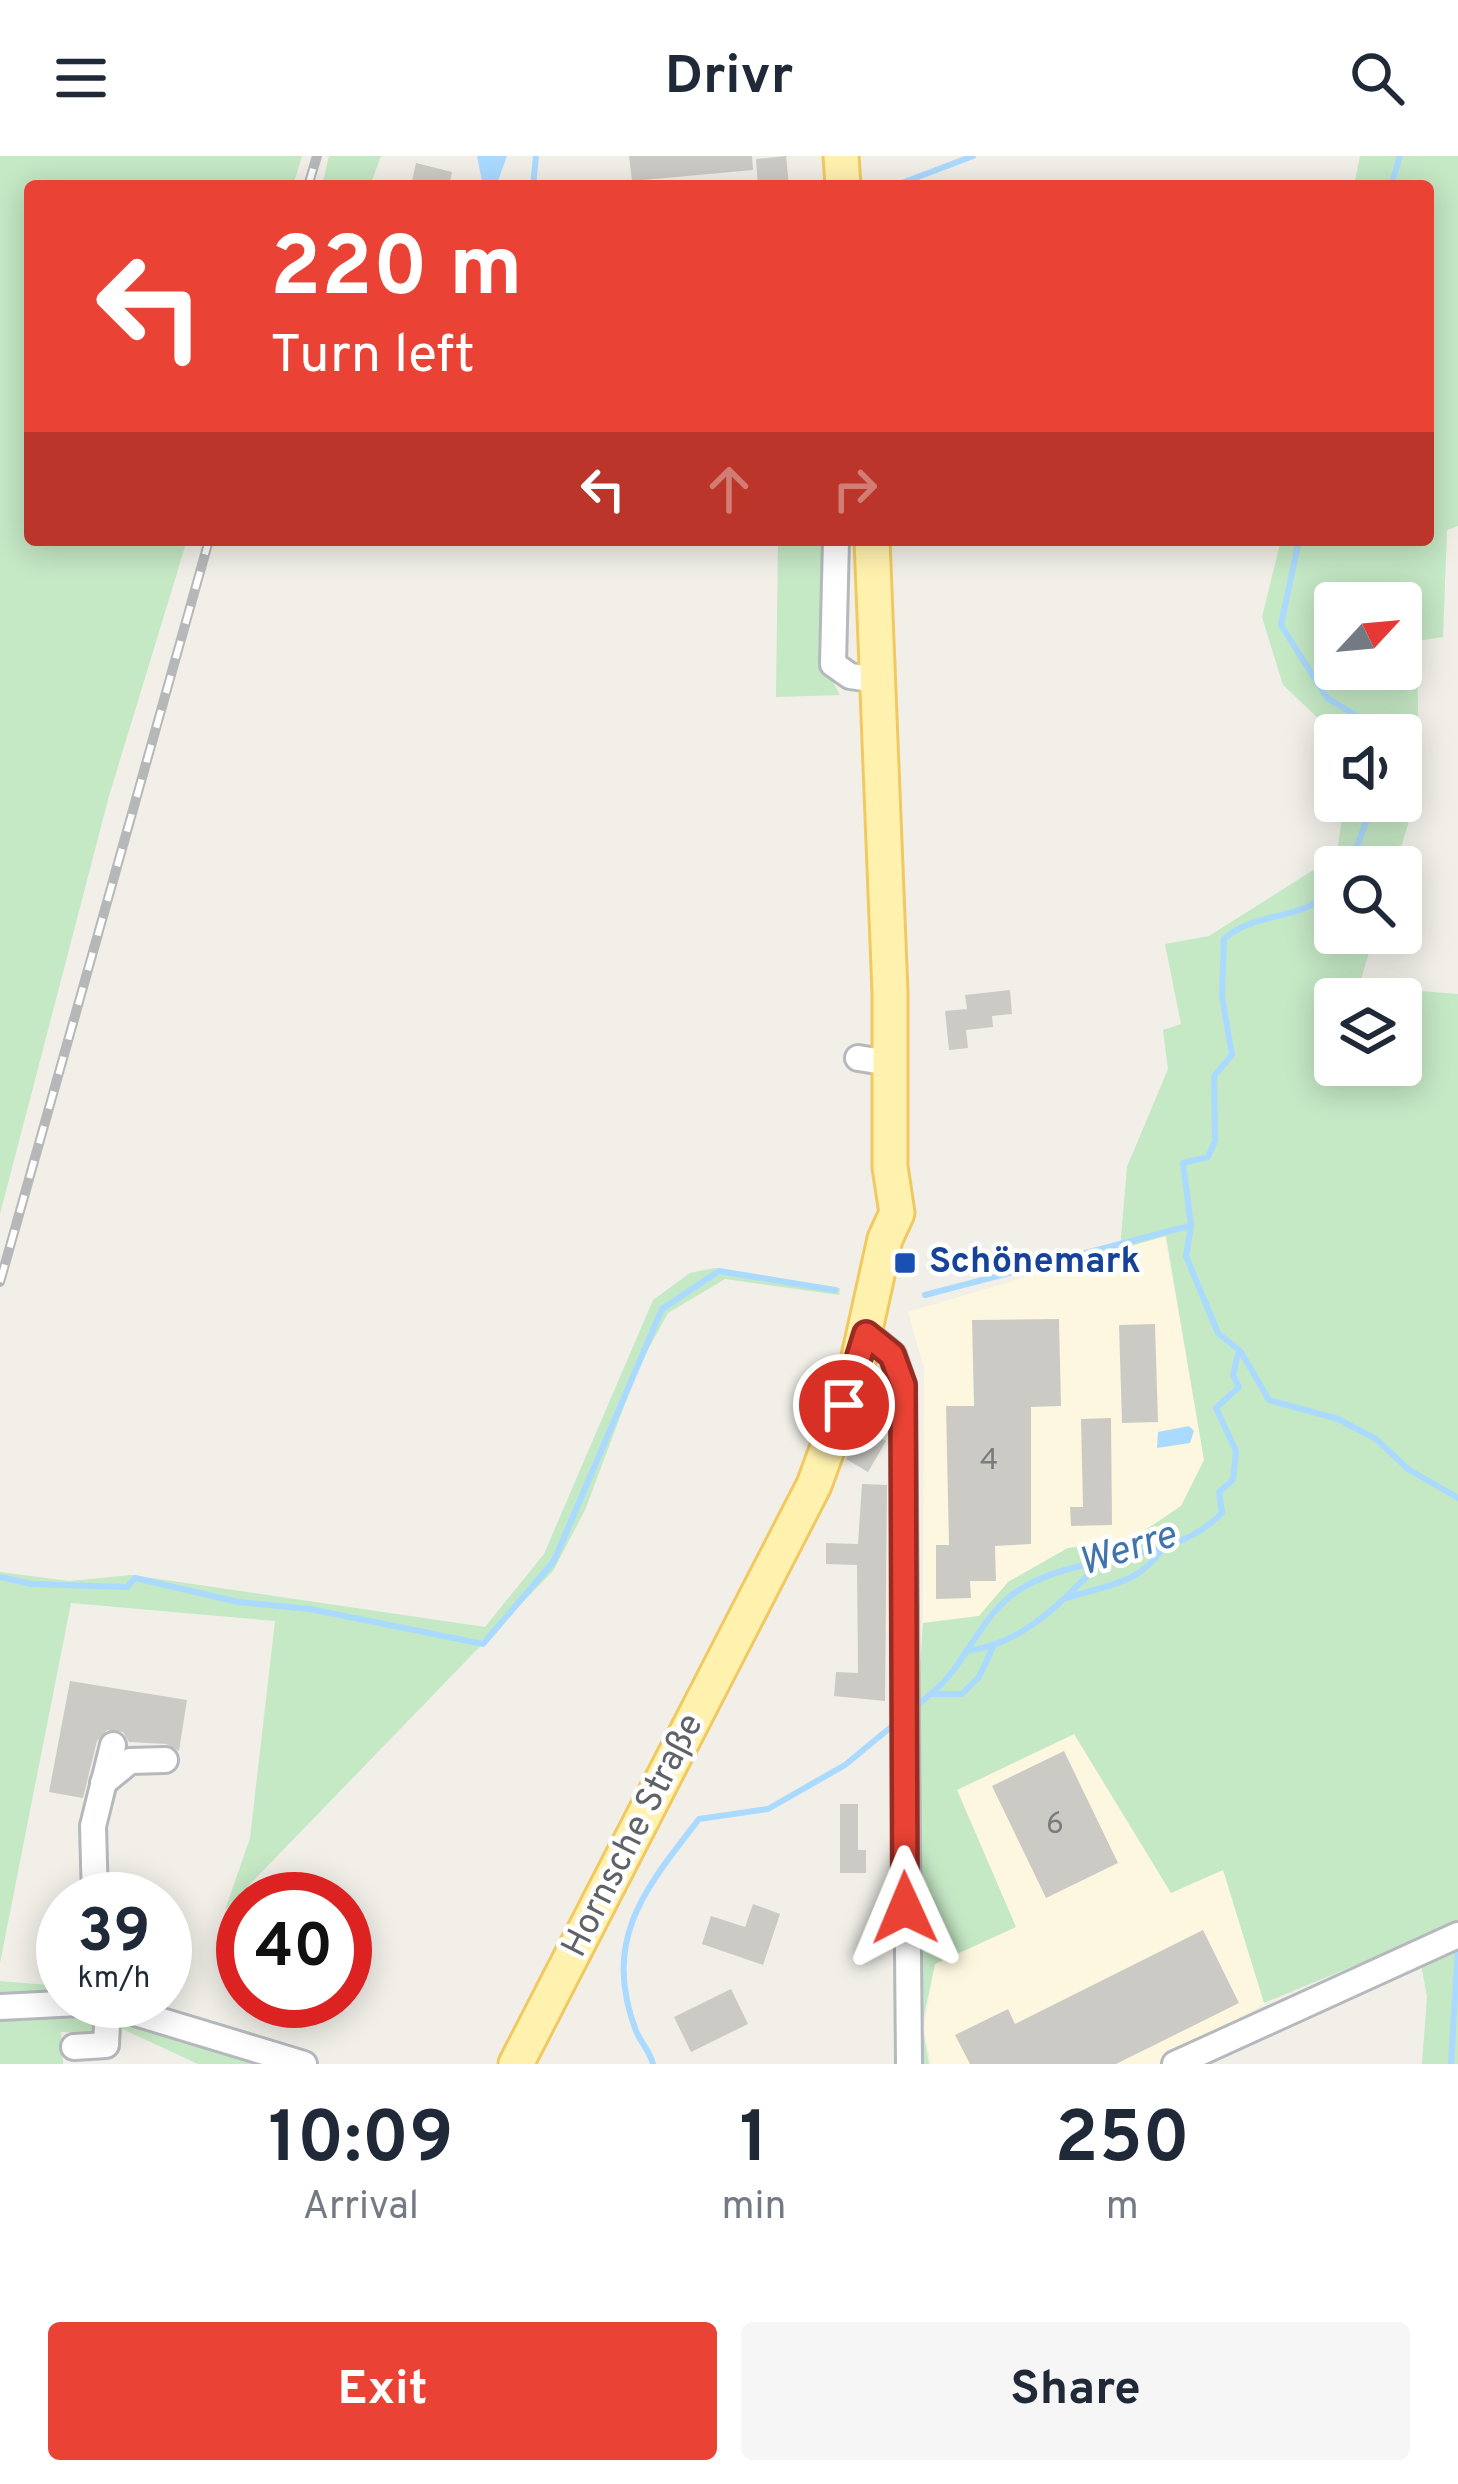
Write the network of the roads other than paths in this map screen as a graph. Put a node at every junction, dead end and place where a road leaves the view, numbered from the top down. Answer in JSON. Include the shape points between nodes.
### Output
{"nodes":[{"id":1,"x":836,"y":546,"type":"edge"},
{"id":2,"x":872,"y":546,"type":"edge"},
{"id":3,"x":879,"y":680,"type":"junction"},
{"id":4,"x":866,"y":1334,"type":"junction"},
{"id":5,"x":112,"y":1744,"type":"dead end"},
{"id":6,"x":165,"y":1760,"type":"dead end"},
{"id":7,"x":103,"y":1783,"type":"junction"},
{"id":8,"x":94,"y":1872,"type":"edge"},
{"id":9,"x":1458,"y":1934,"type":"edge"},
{"id":10,"x":36,"y":2006,"type":"edge"},
{"id":11,"x":0,"y":2007,"type":"edge"},
{"id":12,"x":185,"y":2028,"type":"edge"},
{"id":13,"x":74,"y":2047,"type":"dead end"},
{"id":14,"x":105,"y":2054,"type":"edge"},
{"id":15,"x":304,"y":2064,"type":"edge"},
{"id":16,"x":516,"y":2064,"type":"edge"},
{"id":17,"x":909,"y":2064,"type":"edge"},
{"id":18,"x":1174,"y":2064,"type":"edge"}],
"edges":[{"from":1,"to":3,"type":"street","via":[[833,664]]},
{"from":2,"to":3,"type":"main road"},
{"from":3,"to":4,"type":"main road","via":[[874,1061],[898,1205]]},
{"from":4,"to":16,"type":"main road","name":"Hornsche Straße","via":[[829,1448],[753,1608],[616,1852]]},
{"from":4,"to":17,"type":"street","via":[[892,1355],[903,1385]]},
{"from":5,"to":7,"type":"street"},
{"from":6,"to":7,"type":"street","via":[[130,1761]]},
{"from":7,"to":8,"type":"street"},
{"from":9,"to":18,"type":"street"},
{"from":10,"to":11,"type":"street"},
{"from":12,"to":15,"type":"street"},
{"from":13,"to":14,"type":"street"}]}
